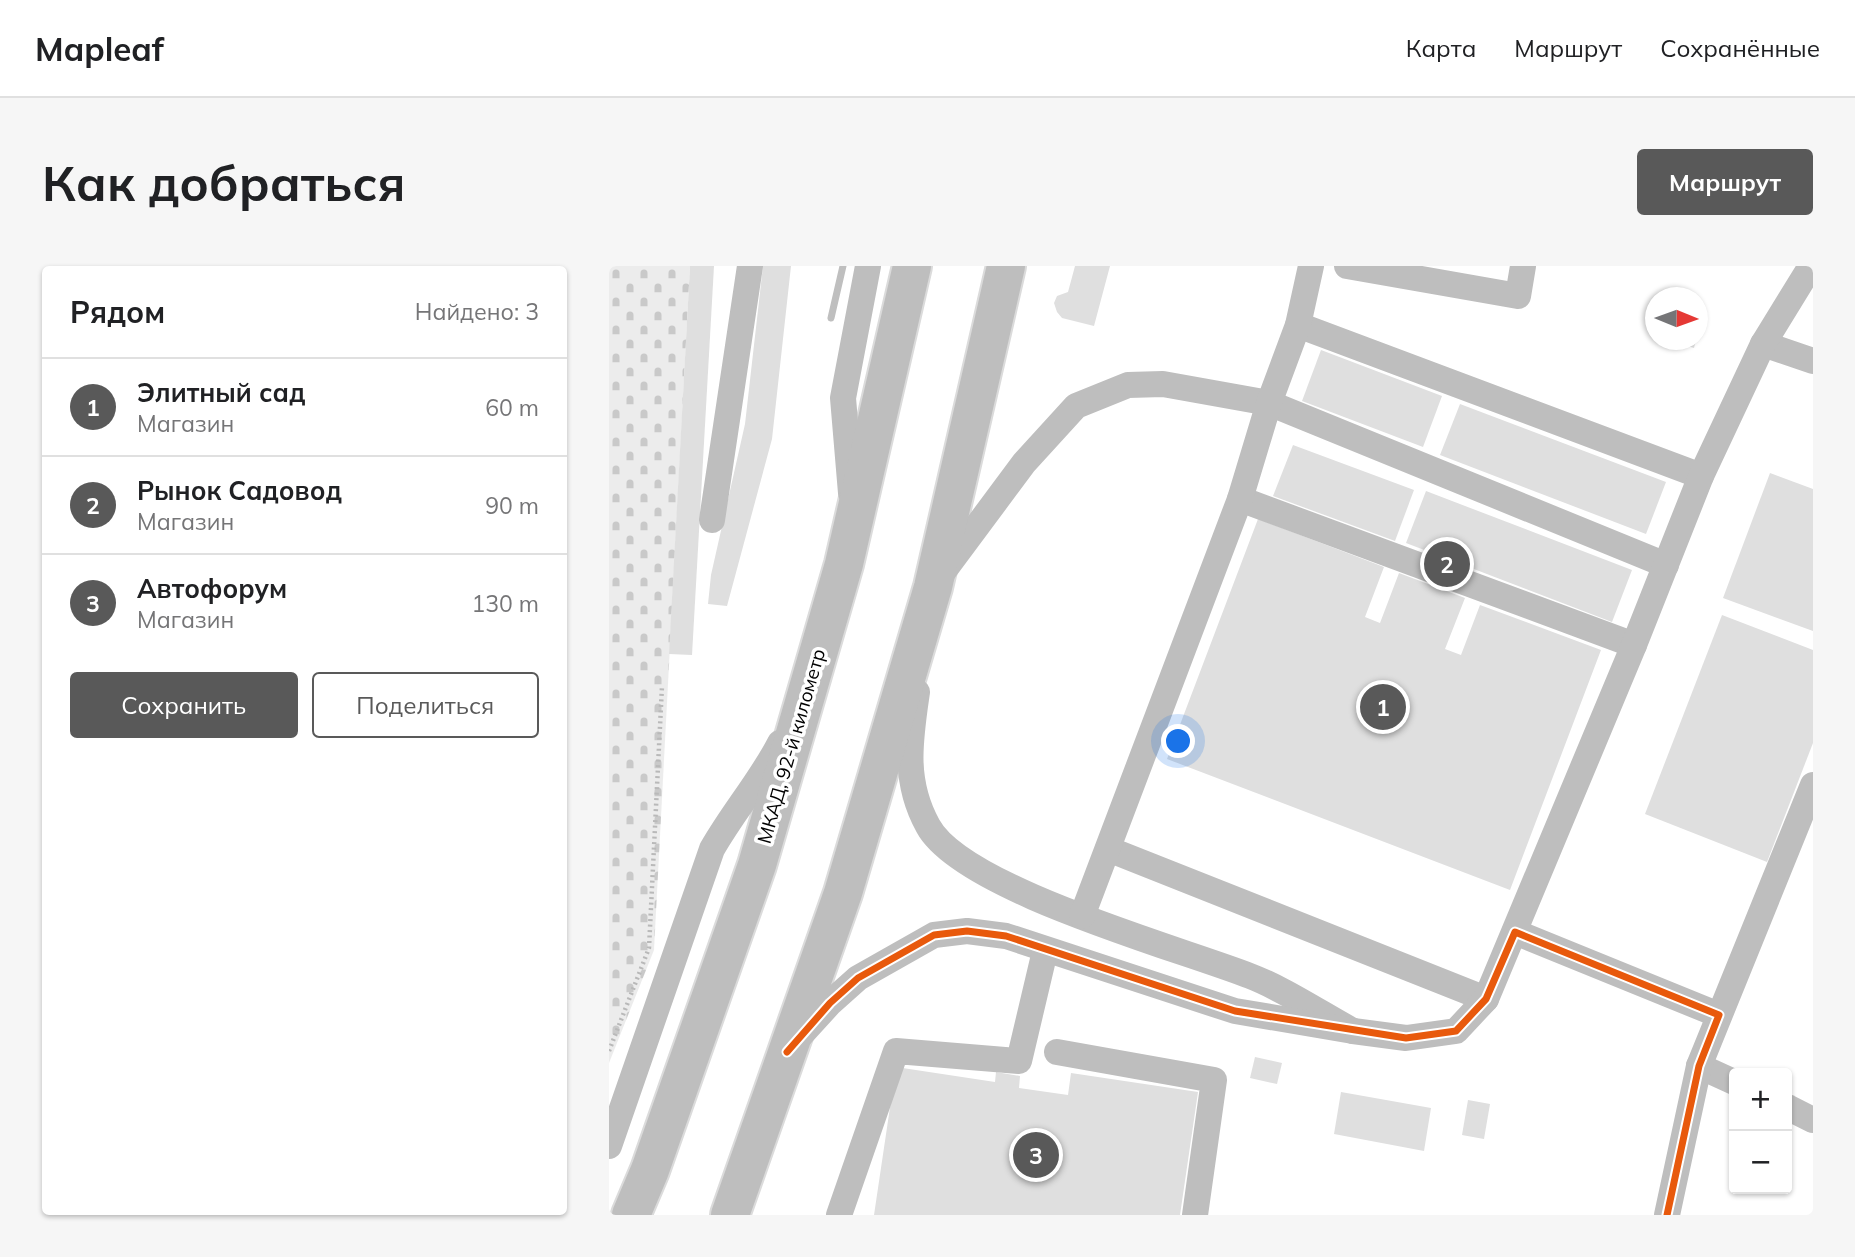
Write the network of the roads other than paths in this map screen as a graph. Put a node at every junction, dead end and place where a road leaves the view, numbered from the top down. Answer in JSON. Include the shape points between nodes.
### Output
{"nodes":[{"id":1,"x":750,"y":266,"type":"edge"},
{"id":2,"x":868,"y":266,"type":"edge"},
{"id":3,"x":912,"y":266,"type":"edge"},
{"id":4,"x":1006,"y":266,"type":"edge"},
{"id":5,"x":1311,"y":266,"type":"edge"},
{"id":6,"x":1347,"y":266,"type":"edge"},
{"id":7,"x":1523,"y":266,"type":"edge"},
{"id":8,"x":1811,"y":266,"type":"edge"},
{"id":9,"x":1298,"y":325,"type":"junction"},
{"id":10,"x":1763,"y":344,"type":"junction"},
{"id":11,"x":1813,"y":361,"type":"edge"},
{"id":12,"x":1269,"y":403,"type":"junction"},
{"id":13,"x":1702,"y":476,"type":"junction"},
{"id":14,"x":1240,"y":499,"type":"junction"},
{"id":15,"x":712,"y":520,"type":"dead end"},
{"id":16,"x":853,"y":526,"type":"junction"},
{"id":17,"x":1667,"y":565,"type":"junction"},
{"id":18,"x":933,"y":587,"type":"junction"},
{"id":19,"x":1634,"y":645,"type":"junction"},
{"id":20,"x":809,"y":685,"type":"junction"},
{"id":21,"x":1813,"y":785,"type":"edge"},
{"id":22,"x":1108,"y":849,"type":"junction"},
{"id":23,"x":1082,"y":916,"type":"junction"},
{"id":24,"x":1515,"y":932,"type":"junction"},
{"id":25,"x":1045,"y":951,"type":"junction"},
{"id":26,"x":1486,"y":999,"type":"junction"},
{"id":27,"x":1719,"y":1015,"type":"junction"},
{"id":28,"x":1353,"y":1031,"type":"junction"},
{"id":29,"x":787,"y":1052,"type":"junction"},
{"id":30,"x":1057,"y":1052,"type":"dead end"},
{"id":31,"x":1699,"y":1066,"type":"junction"},
{"id":32,"x":1729,"y":1081,"type":"edge"},
{"id":33,"x":1792,"y":1109,"type":"edge"},
{"id":34,"x":1813,"y":1119,"type":"edge"},
{"id":35,"x":609,"y":1146,"type":"edge"},
{"id":36,"x":650,"y":1170,"type":"junction"},
{"id":37,"x":619,"y":1215,"type":"edge"},
{"id":38,"x":631,"y":1215,"type":"edge"},
{"id":39,"x":730,"y":1215,"type":"edge"},
{"id":40,"x":839,"y":1215,"type":"edge"},
{"id":41,"x":1195,"y":1215,"type":"edge"},
{"id":42,"x":1667,"y":1215,"type":"edge"}],
"edges":[{"from":1,"to":15,"type":"street"},
{"from":2,"to":16,"type":"street","via":[[843,398]]},
{"from":3,"to":16,"type":"highway","name":"МКАД, 92-й километр"},
{"from":4,"to":18,"type":"highway"},
{"from":5,"to":9,"type":"street"},
{"from":6,"to":7,"type":"street","via":[[1518,296]]},
{"from":8,"to":10,"type":"street"},
{"from":9,"to":12,"type":"street"},
{"from":9,"to":13,"type":"street"},
{"from":10,"to":11,"type":"street"},
{"from":10,"to":13,"type":"street"},
{"from":12,"to":14,"type":"street"},
{"from":12,"to":17,"type":"street"},
{"from":12,"to":18,"type":"street","via":[[1163,384],[1128,385],[1076,406],[1024,463]]},
{"from":13,"to":17,"type":"street"},
{"from":14,"to":19,"type":"street"},
{"from":14,"to":22,"type":"street"},
{"from":16,"to":20,"type":"highway","name":"МКАД, 92-й километр"},
{"from":17,"to":19,"type":"street"},
{"from":18,"to":23,"type":"street","via":[[910,738],[912,788],[928,828],[957,857],[991,878]]},
{"from":18,"to":29,"type":"highway","via":[[843,893]]},
{"from":19,"to":24,"type":"street"},
{"from":20,"to":35,"type":"street","via":[[766,770],[712,849]]},
{"from":20,"to":36,"type":"highway","name":"МКАД, 92-й километр","via":[[757,865]]},
{"from":21,"to":27,"type":"street"},
{"from":22,"to":23,"type":"street"},
{"from":22,"to":26,"type":"street"},
{"from":23,"to":28,"type":"street","via":[[1253,977]]},
{"from":24,"to":26,"type":"street"},
{"from":24,"to":27,"type":"street"},
{"from":25,"to":28,"type":"street","via":[[1235,1012]]},
{"from":25,"to":29,"type":"street","via":[[1006,936],[967,931],[934,935],[858,978]]},
{"from":25,"to":40,"type":"street","via":[[1019,1061],[896,1051]]},
{"from":26,"to":28,"type":"street","via":[[1456,1031],[1406,1038]]},
{"from":27,"to":31,"type":"street"},
{"from":29,"to":39,"type":"highway"},
{"from":30,"to":41,"type":"street","via":[[1214,1080]]},
{"from":31,"to":32,"type":"street"},
{"from":31,"to":42,"type":"street"},
{"from":33,"to":34,"type":"street"},
{"from":36,"to":37,"type":"street"},
{"from":36,"to":38,"type":"highway","name":"МКАД, 92-й километр"}]}
